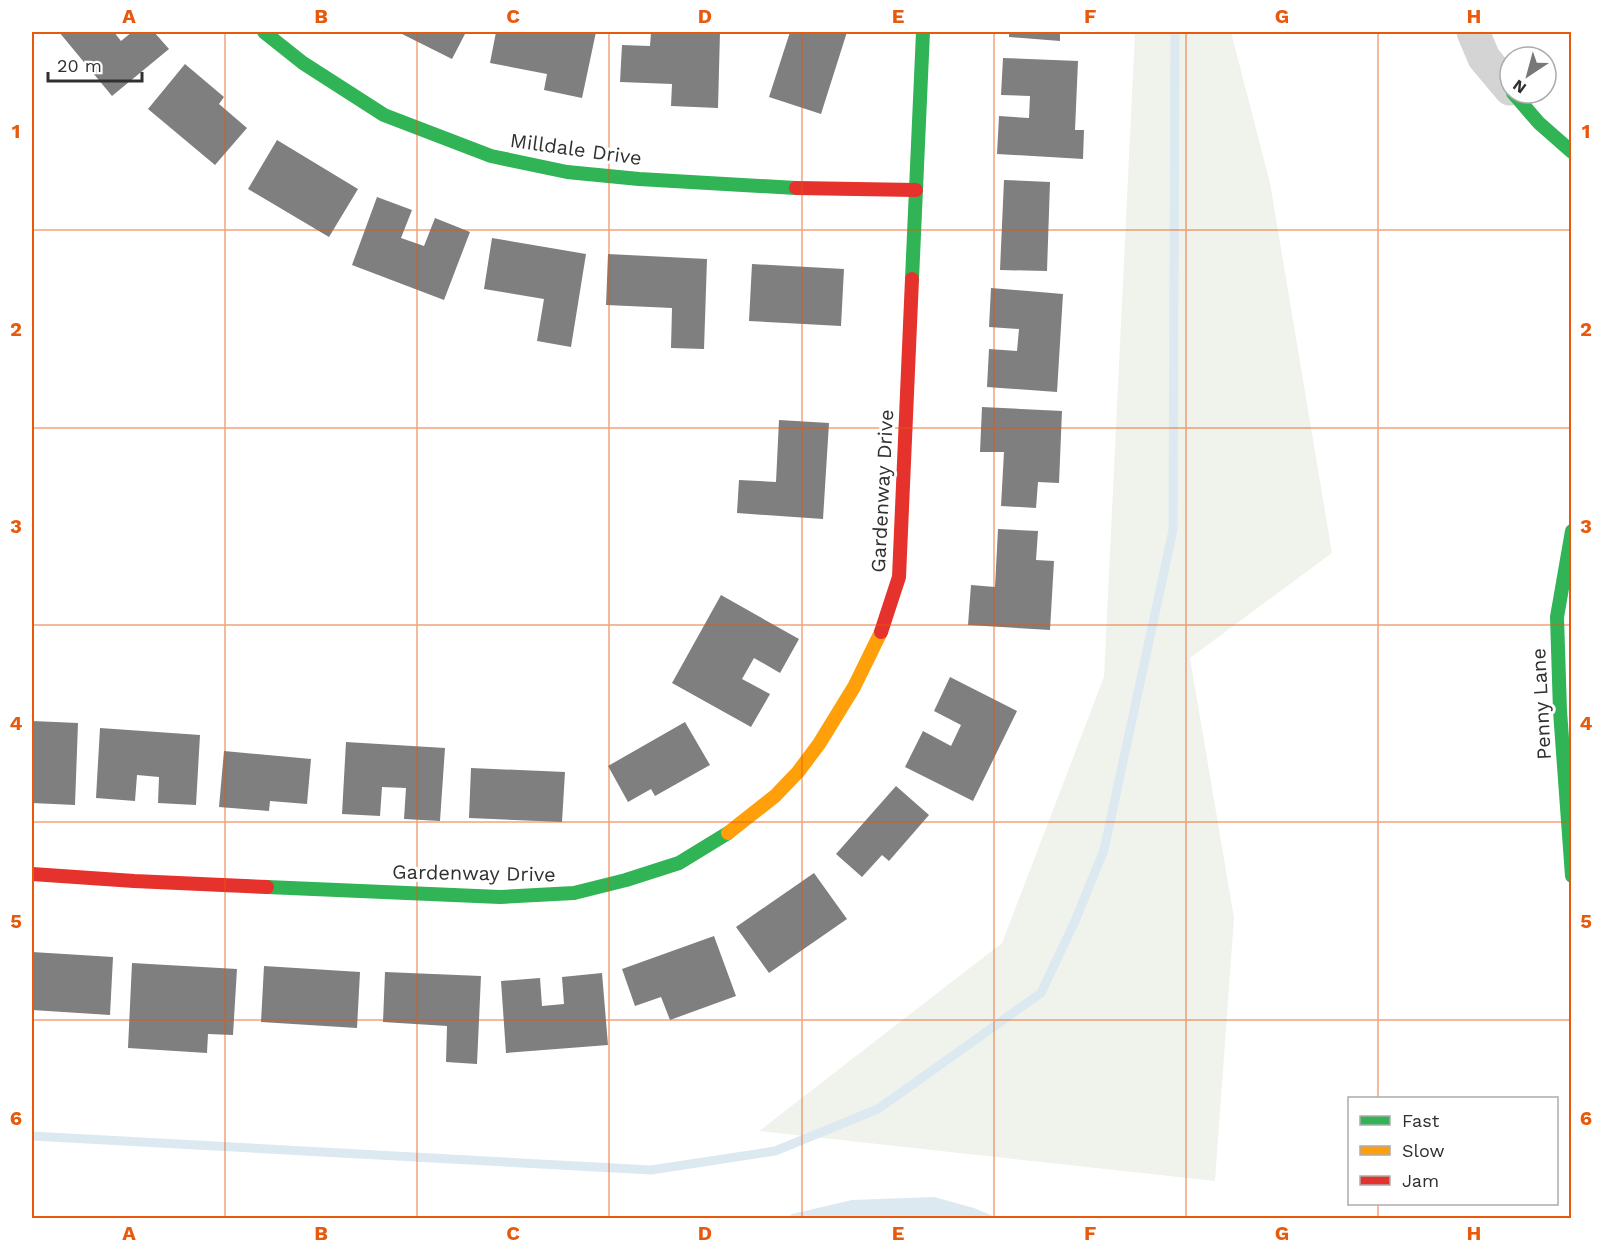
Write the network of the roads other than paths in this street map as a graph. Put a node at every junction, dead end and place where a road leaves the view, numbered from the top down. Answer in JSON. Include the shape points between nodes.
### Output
{"nodes":[{"id":1,"x":264,"y":32,"type":"edge"},
{"id":2,"x":923,"y":32,"type":"edge"},
{"id":3,"x":1473,"y":32,"type":"edge"},
{"id":4,"x":1498,"y":75,"type":"edge"},
{"id":5,"x":1523,"y":105,"type":"edge"},
{"id":6,"x":1572,"y":152,"type":"edge"},
{"id":7,"x":916,"y":190,"type":"junction"},
{"id":8,"x":1572,"y":531,"type":"edge"},
{"id":9,"x":32,"y":874,"type":"edge"},
{"id":10,"x":1572,"y":876,"type":"edge"}],
"edges":[{"from":1,"to":7,"type":"street","name":"Milldale Drive","via":[[303,63],[384,115],[490,156],[567,172],[639,179],[779,188]]},
{"from":2,"to":7,"type":"street","name":"Gardenway Drive"},
{"from":3,"to":4,"type":"street","via":[[1484,58]]},
{"from":5,"to":6,"type":"street"},
{"from":7,"to":9,"type":"street","name":"Gardenway Drive","via":[[899,577],[879,639],[819,744],[798,772],[734,830],[679,863],[574,893],[500,897]]},
{"from":8,"to":10,"type":"street","name":"Penny Lane","via":[[1557,616]]}]}
